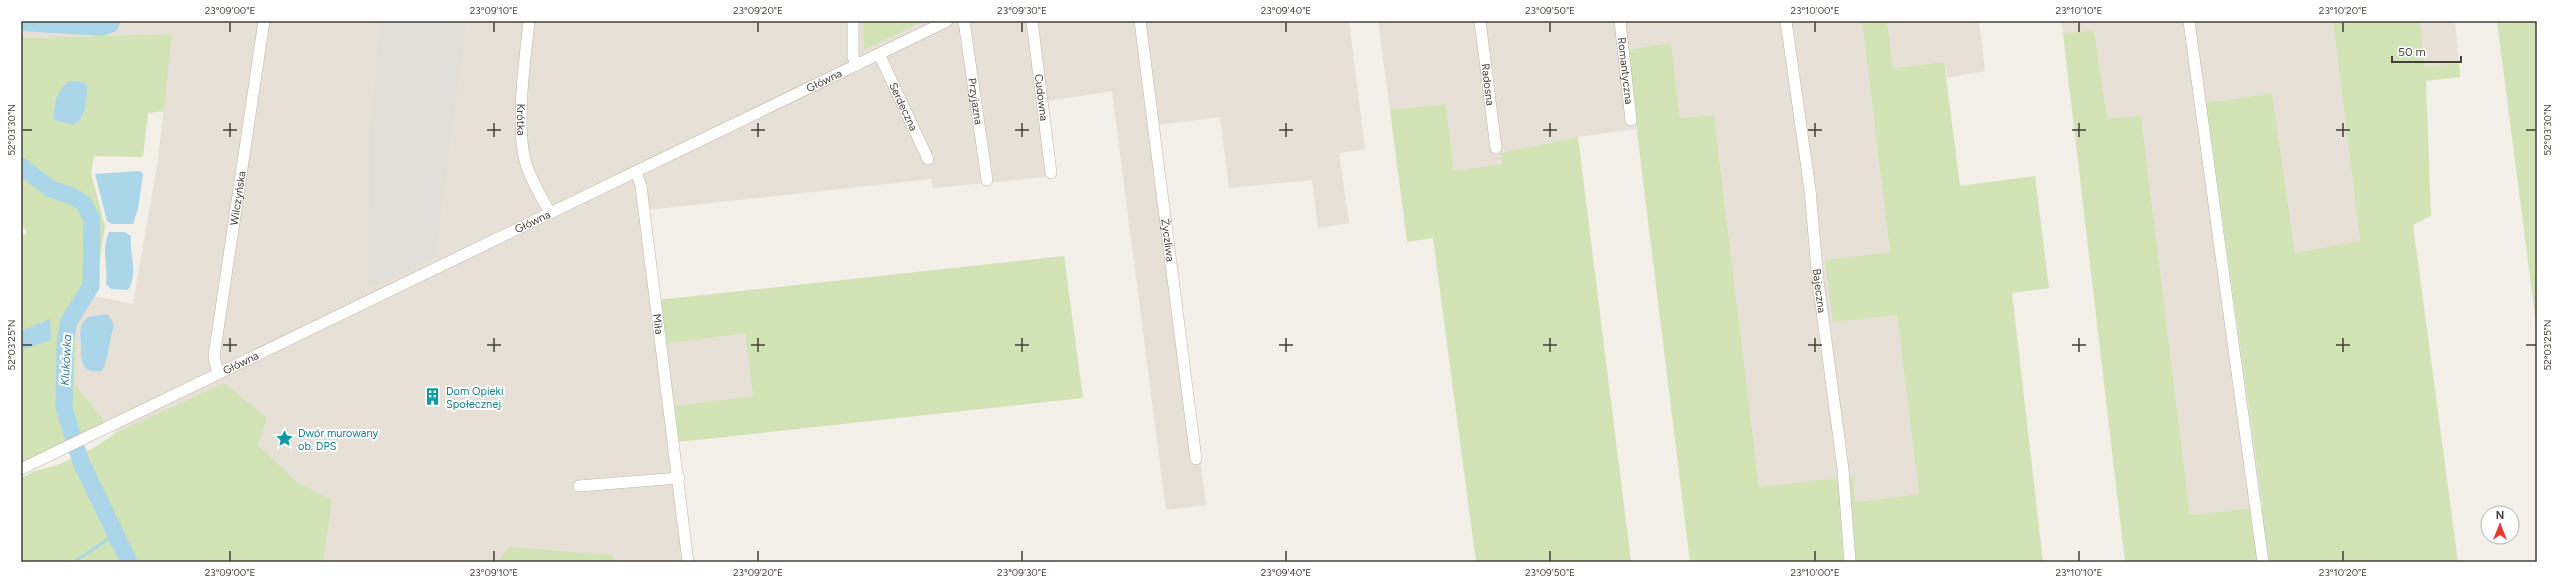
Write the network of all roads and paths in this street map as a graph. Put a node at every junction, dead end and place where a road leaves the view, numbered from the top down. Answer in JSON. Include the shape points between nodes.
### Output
{"nodes":[{"id":1,"x":264,"y":21,"type":"edge"},
{"id":2,"x":529,"y":21,"type":"edge"},
{"id":3,"x":853,"y":21,"type":"edge"},
{"id":4,"x":947,"y":21,"type":"edge"},
{"id":5,"x":964,"y":21,"type":"edge"},
{"id":6,"x":1032,"y":21,"type":"edge"},
{"id":7,"x":1140,"y":21,"type":"edge"},
{"id":8,"x":1480,"y":21,"type":"edge"},
{"id":9,"x":1620,"y":21,"type":"edge"},
{"id":10,"x":1786,"y":21,"type":"edge"},
{"id":11,"x":2189,"y":21,"type":"edge"},
{"id":12,"x":879,"y":54,"type":"junction"},
{"id":13,"x":857,"y":65,"type":"junction"},
{"id":14,"x":1631,"y":120,"type":"dead end"},
{"id":15,"x":1496,"y":148,"type":"dead end"},
{"id":16,"x":928,"y":160,"type":"dead end"},
{"id":17,"x":636,"y":172,"type":"junction"},
{"id":18,"x":1051,"y":173,"type":"dead end"},
{"id":19,"x":987,"y":180,"type":"dead end"},
{"id":20,"x":550,"y":213,"type":"junction"},
{"id":21,"x":218,"y":374,"type":"junction"},
{"id":22,"x":1196,"y":459,"type":"dead end"},
{"id":23,"x":21,"y":469,"type":"edge"},
{"id":24,"x":679,"y":478,"type":"junction"},
{"id":25,"x":579,"y":486,"type":"dead end"},
{"id":26,"x":688,"y":562,"type":"edge"},
{"id":27,"x":1850,"y":562,"type":"edge"},
{"id":28,"x":2263,"y":562,"type":"edge"}],
"edges":[{"from":1,"to":21,"type":"street","name":"Wilczyńska","via":[[214,356]]},
{"from":2,"to":20,"type":"street","name":"Krótka","via":[[524,77],[523,148],[526,165]]},
{"from":3,"to":13,"type":"street","via":[[853,57]]},
{"from":4,"to":12,"type":"street","name":"Główna"},
{"from":5,"to":19,"type":"street","name":"Przyjazna"},
{"from":6,"to":18,"type":"street","name":"Cudowna"},
{"from":7,"to":22,"type":"street","name":"Życzliwa"},
{"from":8,"to":15,"type":"street","name":"Radosna"},
{"from":9,"to":14,"type":"street","name":"Romantyczna"},
{"from":10,"to":27,"type":"street","name":"Bajeczna","via":[[1810,190],[1818,281],[1843,469]]},
{"from":11,"to":28,"type":"street"},
{"from":12,"to":13,"type":"street","name":"Główna"},
{"from":12,"to":16,"type":"street","name":"Serdeczna"},
{"from":13,"to":17,"type":"street","name":"Główna"},
{"from":17,"to":20,"type":"street","name":"Główna"},
{"from":17,"to":24,"type":"street","name":"Miła","via":[[641,186]]},
{"from":20,"to":21,"type":"street","name":"Główna"},
{"from":21,"to":23,"type":"street","name":"Główna"},
{"from":24,"to":25,"type":"street"},
{"from":24,"to":26,"type":"street","name":"Miła"}]}
